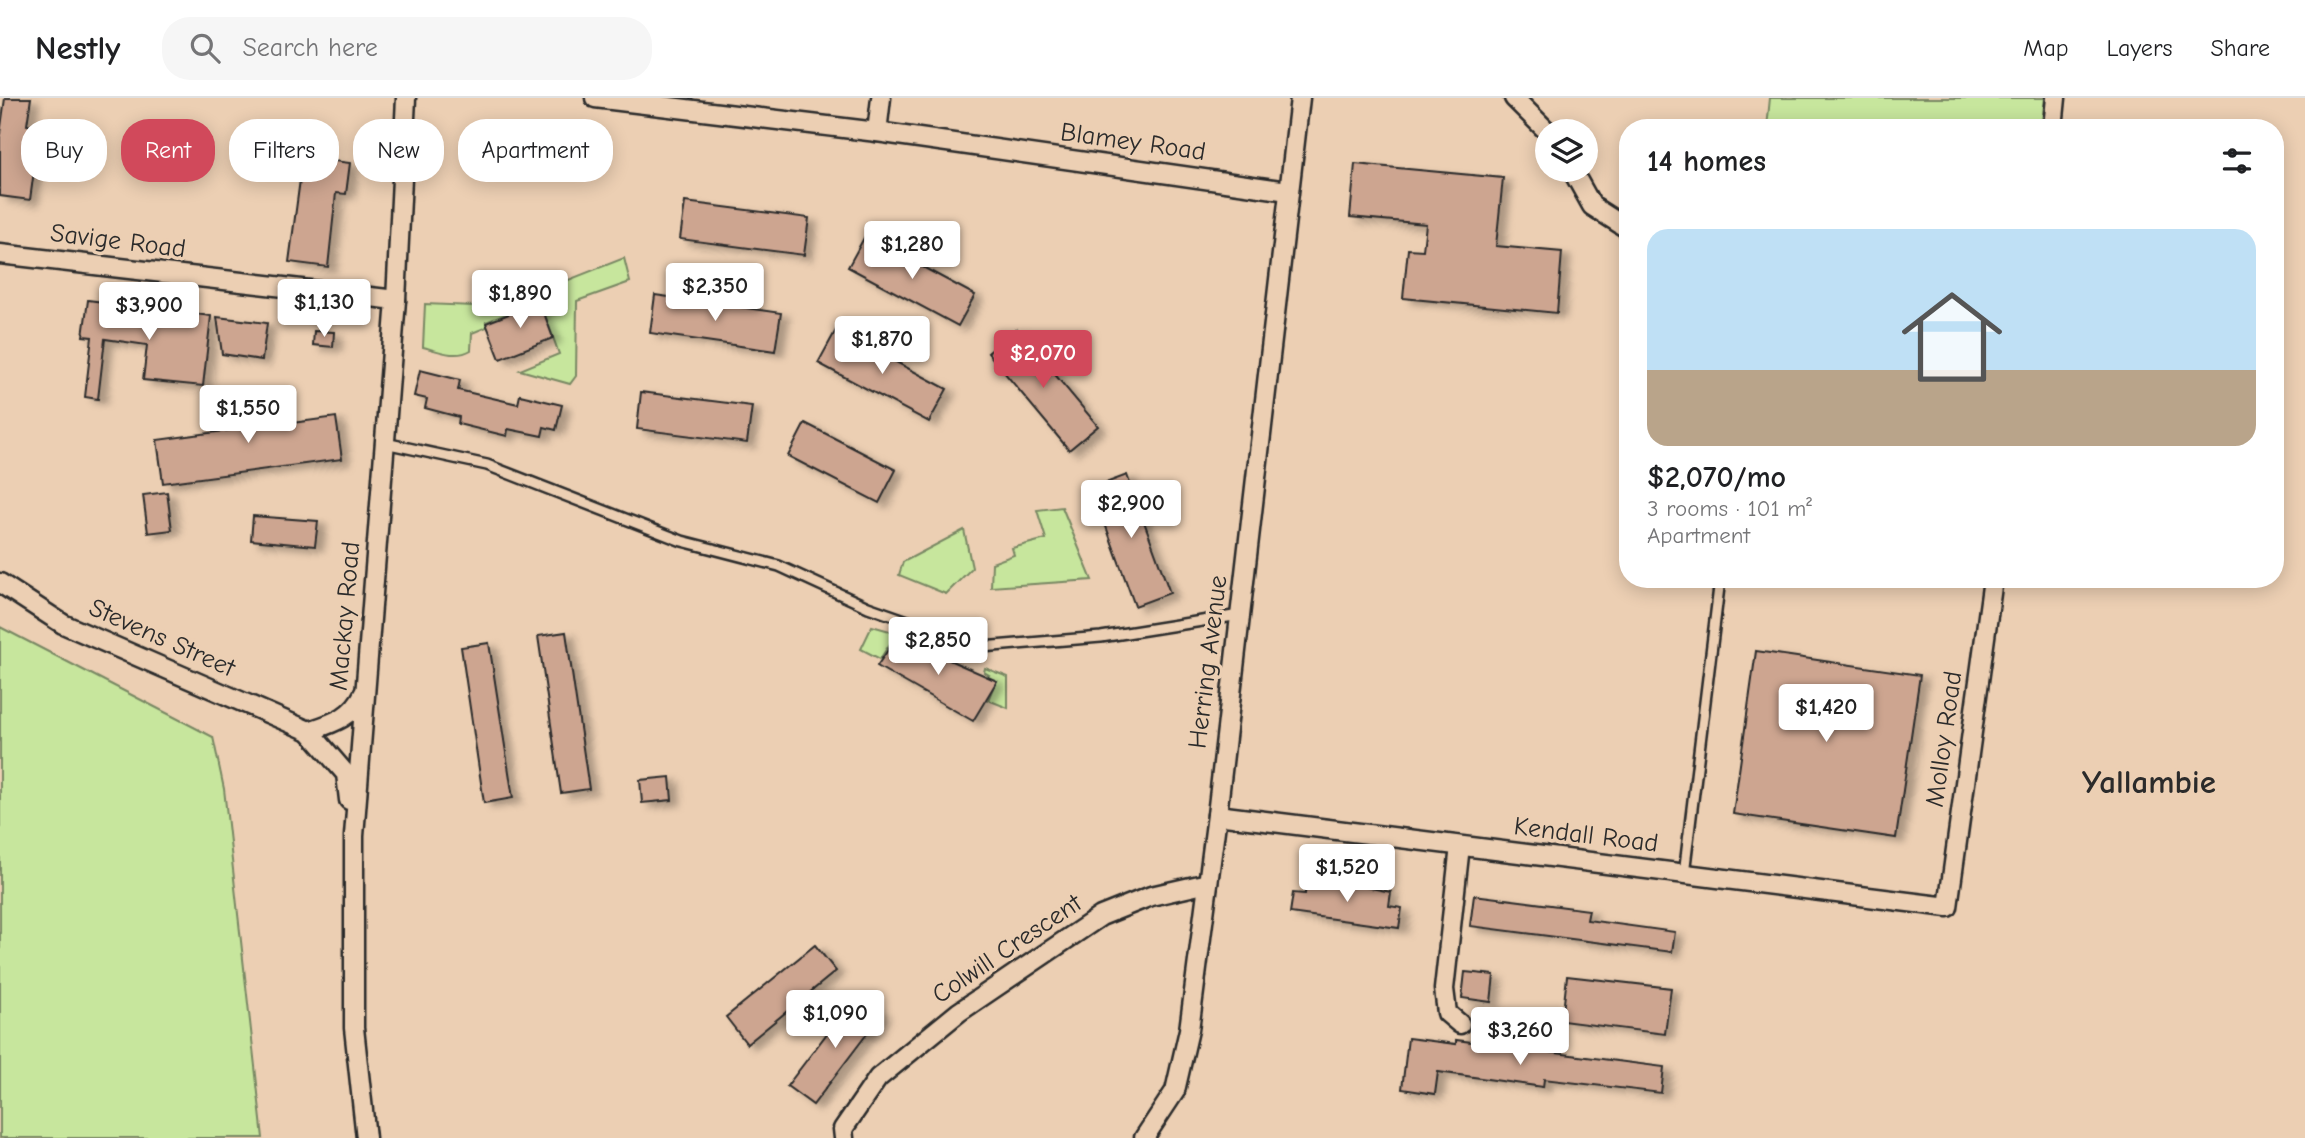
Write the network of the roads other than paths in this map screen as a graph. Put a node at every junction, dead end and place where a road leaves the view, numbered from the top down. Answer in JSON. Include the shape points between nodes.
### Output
{"nodes":[{"id":1,"x":406,"y":98,"type":"edge"},
{"id":2,"x":595,"y":98,"type":"edge"},
{"id":3,"x":881,"y":98,"type":"edge"},
{"id":4,"x":1300,"y":98,"type":"edge"},
{"id":5,"x":1514,"y":98,"type":"edge"},
{"id":6,"x":2056,"y":98,"type":"edge"},
{"id":7,"x":1535,"y":119,"type":"edge"},
{"id":8,"x":2054,"y":119,"type":"edge"},
{"id":9,"x":877,"y":132,"type":"junction"},
{"id":10,"x":1579,"y":182,"type":"edge"},
{"id":11,"x":1288,"y":191,"type":"junction"},
{"id":12,"x":1619,"y":223,"type":"edge"},
{"id":13,"x":0,"y":254,"type":"edge"},
{"id":14,"x":396,"y":300,"type":"junction"},
{"id":15,"x":385,"y":443,"type":"junction"},
{"id":16,"x":0,"y":583,"type":"edge"},
{"id":17,"x":1719,"y":588,"type":"edge"},
{"id":18,"x":1992,"y":588,"type":"edge"},
{"id":19,"x":1240,"y":615,"type":"junction"},
{"id":20,"x":365,"y":690,"type":"junction"},
{"id":21,"x":309,"y":731,"type":"junction"},
{"id":22,"x":1217,"y":815,"type":"junction"},
{"id":23,"x":354,"y":836,"type":"junction"},
{"id":24,"x":1460,"y":846,"type":"junction"},
{"id":25,"x":1684,"y":874,"type":"junction"},
{"id":26,"x":1208,"y":883,"type":"junction"},
{"id":27,"x":1948,"y":907,"type":"joint"},
{"id":28,"x":1460,"y":1024,"type":"dead end"},
{"id":29,"x":366,"y":1138,"type":"edge"},
{"id":30,"x":844,"y":1138,"type":"edge"},
{"id":31,"x":1144,"y":1138,"type":"edge"}],
"edges":[{"from":1,"to":14,"type":"street","name":"Mackay Road"},
{"from":2,"to":9,"type":"street","name":"Blamey Road"},
{"from":3,"to":9,"type":"street"},
{"from":4,"to":11,"type":"street","name":"Herring Avenue"},
{"from":5,"to":7,"type":"street"},
{"from":6,"to":8,"type":"street"},
{"from":9,"to":11,"type":"street","name":"Blamey Road"},
{"from":10,"to":12,"type":"street","via":[[1592,206]]},
{"from":11,"to":19,"type":"street","name":"Herring Avenue"},
{"from":13,"to":14,"type":"street","name":"Savige Road"},
{"from":14,"to":15,"type":"street","name":"Mackay Road"},
{"from":15,"to":19,"type":"lane","via":[[487,465],[681,541],[779,566],[868,607],[982,647],[1101,637]]},
{"from":15,"to":20,"type":"street","name":"Mackay Road"},
{"from":16,"to":21,"type":"street","name":"Stevens Street","via":[[63,624]]},
{"from":17,"to":25,"type":"lane"},
{"from":18,"to":27,"type":"street","name":"Molloy Road"},
{"from":19,"to":22,"type":"street","name":"Herring Avenue"},
{"from":20,"to":21,"type":"street","via":[[357,708],[341,720]]},
{"from":20,"to":23,"type":"street","name":"Mackay Road"},
{"from":21,"to":23,"type":"street","name":"Stevens Street","via":[[346,774]]},
{"from":22,"to":24,"type":"street","name":"Kendall Road"},
{"from":22,"to":26,"type":"street","name":"Herring Avenue"},
{"from":23,"to":29,"type":"street","name":"Mackay Road","via":[[354,1028]]},
{"from":24,"to":25,"type":"street","name":"Kendall Road"},
{"from":24,"to":28,"type":"street","via":[[1444,989],[1447,1013]]},
{"from":25,"to":27,"type":"street","name":"Kendall Road"},
{"from":26,"to":30,"type":"street","name":"Colwill Crescent","via":[[1164,892],[1101,916],[959,1012],[878,1078],[843,1129]]},
{"from":26,"to":31,"type":"street","name":"Herring Avenue","via":[[1189,1030],[1175,1091]]}]}
